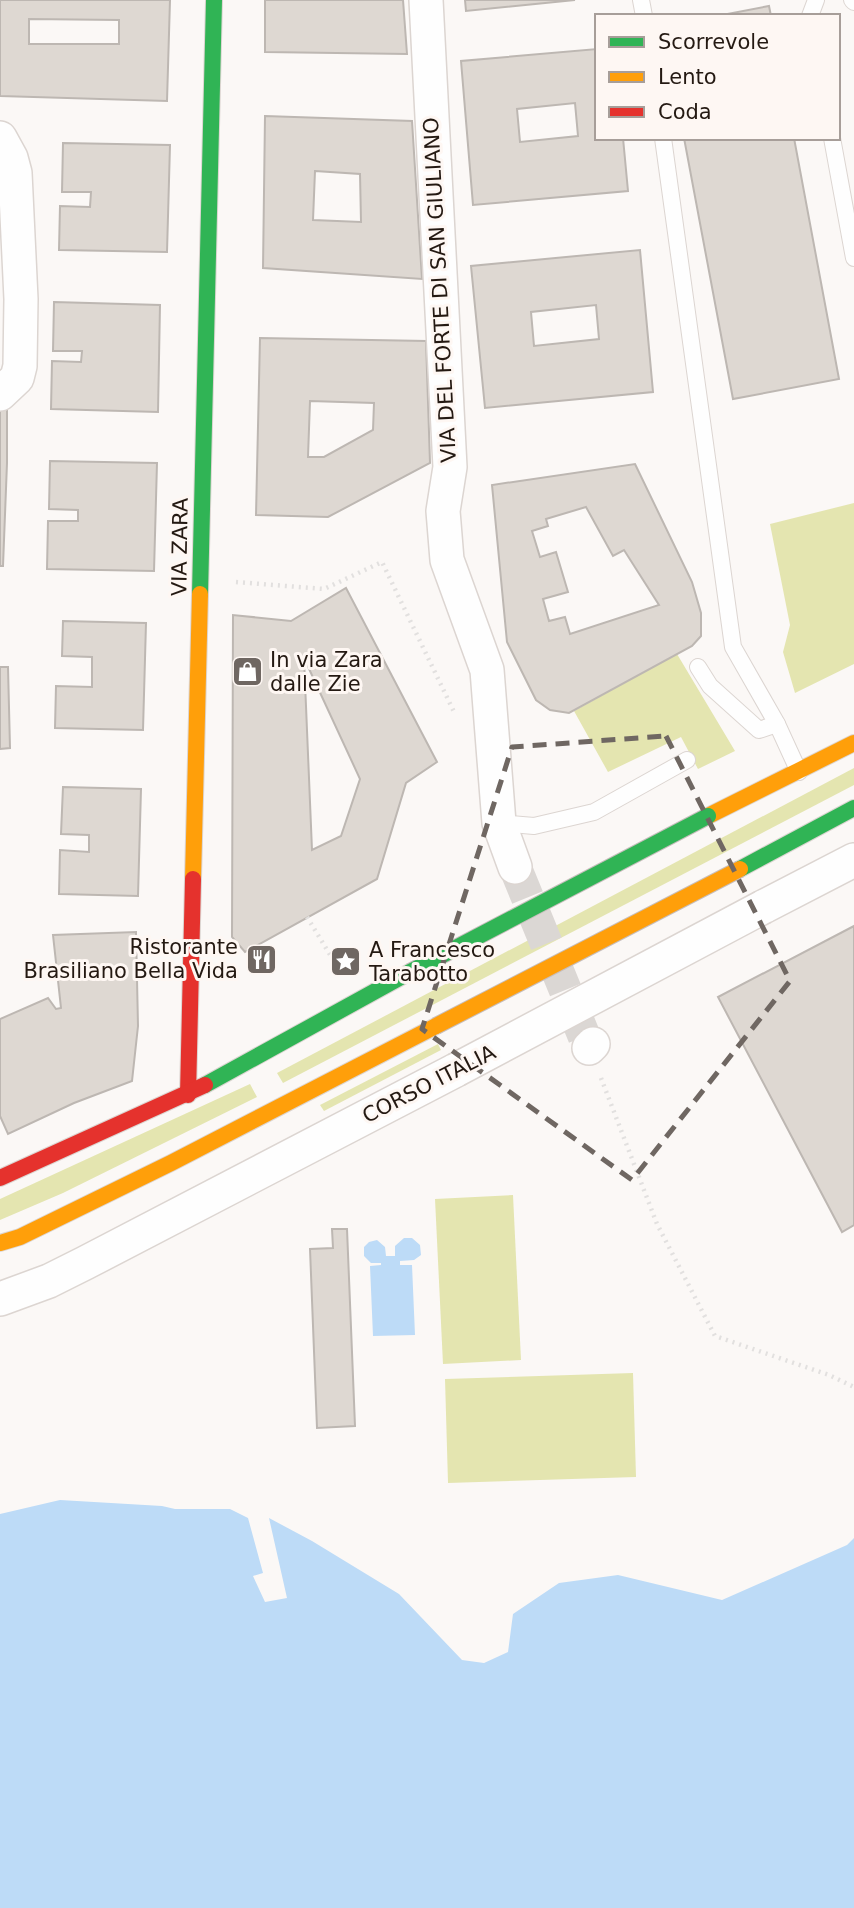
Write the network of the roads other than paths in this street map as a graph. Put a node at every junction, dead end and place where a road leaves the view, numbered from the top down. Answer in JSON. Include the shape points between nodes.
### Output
{"nodes":[{"id":1,"x":214,"y":0,"type":"edge"},
{"id":2,"x":426,"y":0,"type":"edge"},
{"id":3,"x":0,"y":138,"type":"edge"},
{"id":4,"x":663,"y":140,"type":"edge"},
{"id":5,"x":832,"y":140,"type":"edge"},
{"id":6,"x":854,"y":258,"type":"edge"},
{"id":7,"x":0,"y":394,"type":"edge"},
{"id":8,"x":698,"y":667,"type":"dead end"},
{"id":9,"x":777,"y":724,"type":"junction"},
{"id":10,"x":854,"y":743,"type":"edge"},
{"id":11,"x":687,"y":760,"type":"dead end"},
{"id":12,"x":799,"y":772,"type":"junction"},
{"id":13,"x":854,"y":808,"type":"edge"},
{"id":14,"x":499,"y":823,"type":"junction"},
{"id":15,"x":854,"y":860,"type":"edge"},
{"id":16,"x":515,"y":867,"type":"tunnel mouth"},
{"id":17,"x":188,"y":1095,"type":"junction"},
{"id":18,"x":0,"y":1178,"type":"edge"},
{"id":19,"x":0,"y":1243,"type":"edge"},
{"id":20,"x":0,"y":1300,"type":"edge"}],
"edges":[{"from":1,"to":17,"type":"main road","name":"VIA ZARA"},
{"from":2,"to":14,"type":"street","name":"VIA DEL FORTE DI SAN GIULIANO","via":[[450,467],[443,510],[447,560],[487,670]]},
{"from":3,"to":7,"type":"street","via":[[15,173],[21,299],[20,366],[17,378]]},
{"from":4,"to":9,"type":"lane","via":[[733,647]]},
{"from":5,"to":6,"type":"lane"},
{"from":8,"to":9,"type":"lane","via":[[710,686],[758,730]]},
{"from":9,"to":12,"type":"lane"},
{"from":10,"to":12,"type":"main road"},
{"from":11,"to":14,"type":"lane","via":[[594,812],[534,826]]},
{"from":12,"to":17,"type":"main road","bridge":true,"via":[[410,972]]},
{"from":13,"to":19,"type":"main road","bridge":true,"via":[[159,1169]]},
{"from":14,"to":16,"type":"street","name":"VIA DEL FORTE DI SAN GIULIANO"},
{"from":15,"to":20,"type":"street","name":"CORSO ITALIA","bridge":true,"via":[[85,1263]]},
{"from":17,"to":18,"type":"main road"}]}
